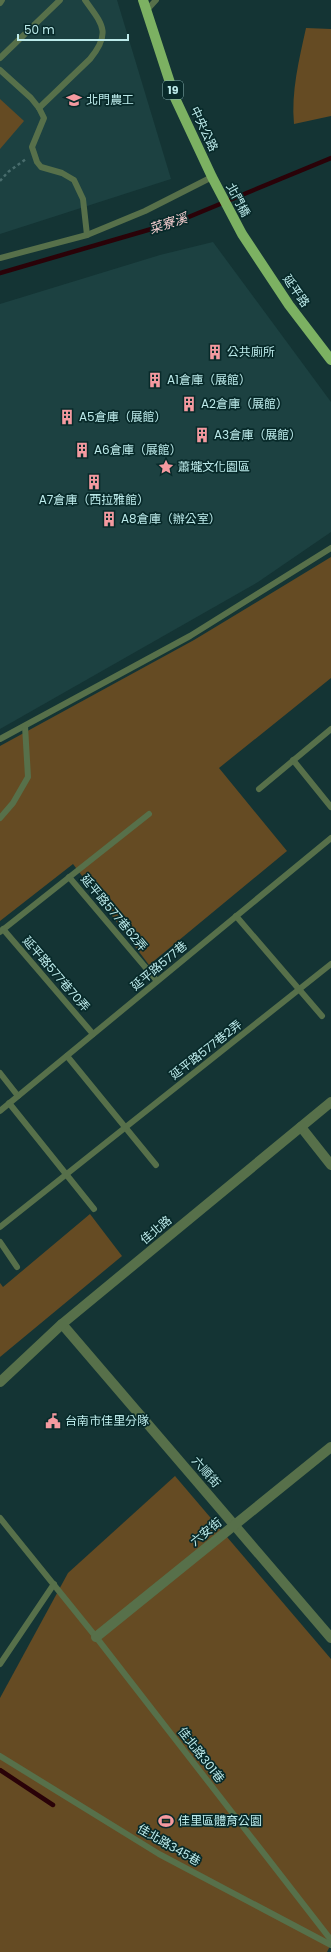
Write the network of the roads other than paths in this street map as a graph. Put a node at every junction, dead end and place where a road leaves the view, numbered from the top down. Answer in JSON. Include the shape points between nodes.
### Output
{"nodes":[{"id":1,"x":2,"y":0,"type":"edge"},
{"id":2,"x":60,"y":0,"type":"edge"},
{"id":3,"x":85,"y":0,"type":"edge"},
{"id":4,"x":143,"y":0,"type":"edge"},
{"id":5,"x":156,"y":0,"type":"edge"},
{"id":6,"x":0,"y":3,"type":"edge"},
{"id":7,"x":146,"y":11,"type":"junction"},
{"id":8,"x":0,"y":58,"type":"edge"},
{"id":9,"x":0,"y":70,"type":"edge"},
{"id":10,"x":39,"y":108,"type":"junction"},
{"id":11,"x":212,"y":177,"type":"junction"},
{"id":12,"x":242,"y":234,"type":"joint"},
{"id":13,"x":87,"y":235,"type":"junction"},
{"id":14,"x":0,"y":258,"type":"edge"},
{"id":15,"x":331,"y":360,"type":"edge"},
{"id":16,"x":331,"y":548,"type":"edge"},
{"id":17,"x":25,"y":726,"type":"junction"},
{"id":18,"x":331,"y":729,"type":"edge"},
{"id":19,"x":0,"y":739,"type":"edge"},
{"id":20,"x":293,"y":760,"type":"junction"},
{"id":21,"x":259,"y":789,"type":"dead end"},
{"id":22,"x":331,"y":806,"type":"edge"},
{"id":23,"x":149,"y":814,"type":"dead end"},
{"id":24,"x":0,"y":818,"type":"edge"},
{"id":25,"x":331,"y":838,"type":"edge"},
{"id":26,"x":69,"y":877,"type":"junction"},
{"id":27,"x":236,"y":916,"type":"junction"},
{"id":28,"x":1,"y":930,"type":"edge"},
{"id":29,"x":331,"y":964,"type":"edge"},
{"id":30,"x":157,"y":981,"type":"junction"},
{"id":31,"x":299,"y":990,"type":"junction"},
{"id":32,"x":322,"y":1016,"type":"dead end"},
{"id":33,"x":93,"y":1034,"type":"junction"},
{"id":34,"x":67,"y":1056,"type":"junction"},
{"id":35,"x":0,"y":1073,"type":"edge"},
{"id":36,"x":18,"y":1096,"type":"junction"},
{"id":37,"x":331,"y":1102,"type":"edge"},
{"id":38,"x":9,"y":1103,"type":"junction"},
{"id":39,"x":0,"y":1111,"type":"edge"},
{"id":40,"x":126,"y":1127,"type":"junction"},
{"id":41,"x":301,"y":1127,"type":"junction"},
{"id":42,"x":156,"y":1165,"type":"dead end"},
{"id":43,"x":331,"y":1165,"type":"edge"},
{"id":44,"x":67,"y":1174,"type":"junction"},
{"id":45,"x":94,"y":1209,"type":"dead end"},
{"id":46,"x":0,"y":1227,"type":"edge"},
{"id":47,"x":0,"y":1242,"type":"edge"},
{"id":48,"x":17,"y":1267,"type":"dead end"},
{"id":49,"x":62,"y":1324,"type":"junction"},
{"id":50,"x":0,"y":1382,"type":"edge"},
{"id":51,"x":331,"y":1447,"type":"edge"},
{"id":52,"x":0,"y":1518,"type":"edge"},
{"id":53,"x":235,"y":1525,"type":"junction"},
{"id":54,"x":54,"y":1584,"type":"junction"},
{"id":55,"x":96,"y":1637,"type":"junction"},
{"id":56,"x":331,"y":1638,"type":"edge"},
{"id":57,"x":1,"y":1660,"type":"edge"},
{"id":58,"x":0,"y":1756,"type":"edge"},
{"id":59,"x":331,"y":1940,"type":"edge"},
{"id":60,"x":331,"y":1945,"type":"edge"}],
"edges":[{"from":1,"to":6,"type":"lane"},
{"from":2,"to":8,"type":"lane"},
{"from":3,"to":10,"type":"lane","via":[[103,28],[98,50]]},
{"from":4,"to":7,"type":"main road","name":"中央公路","number":"19"},
{"from":5,"to":7,"type":"lane"},
{"from":7,"to":11,"type":"main road","name":"中央公路","number":"19","via":[[175,98]]},
{"from":9,"to":10,"type":"lane"},
{"from":10,"to":13,"type":"lane","via":[[44,118],[32,147],[37,162],[41,167],[62,173],[74,180],[83,200]]},
{"from":11,"to":12,"type":"main road","name":"北門橋","number":"19"},
{"from":11,"to":13,"type":"lane","via":[[145,211]]},
{"from":12,"to":15,"type":"main road","name":"延平路","number":"19","via":[[289,305]]},
{"from":13,"to":14,"type":"lane"},
{"from":16,"to":17,"type":"lane","via":[[190,636]]},
{"from":17,"to":19,"type":"lane"},
{"from":17,"to":24,"type":"lane","via":[[28,777],[13,803]]},
{"from":18,"to":20,"type":"lane"},
{"from":20,"to":21,"type":"lane"},
{"from":20,"to":22,"type":"lane"},
{"from":23,"to":26,"type":"lane"},
{"from":25,"to":27,"type":"lane","name":"延平路577巷"},
{"from":26,"to":28,"type":"lane"},
{"from":26,"to":30,"type":"lane","name":"延平路577巷62弄"},
{"from":27,"to":30,"type":"lane","name":"延平路577巷"},
{"from":27,"to":31,"type":"lane"},
{"from":28,"to":33,"type":"lane","name":"延平路577巷70弄"},
{"from":29,"to":31,"type":"lane","name":"延平路577巷2弄"},
{"from":30,"to":33,"type":"lane","name":"延平路577巷"},
{"from":31,"to":32,"type":"lane"},
{"from":31,"to":40,"type":"lane","name":"延平路577巷2弄"},
{"from":33,"to":34,"type":"lane","name":"延平路577巷"},
{"from":34,"to":36,"type":"lane","name":"延平路577巷"},
{"from":34,"to":40,"type":"lane"},
{"from":35,"to":36,"type":"lane"},
{"from":36,"to":38,"type":"lane","name":"延平路577巷"},
{"from":37,"to":41,"type":"street","name":"佳北路"},
{"from":38,"to":39,"type":"lane","name":"延平路577巷"},
{"from":38,"to":44,"type":"lane"},
{"from":40,"to":42,"type":"lane"},
{"from":40,"to":44,"type":"lane","name":"延平路577巷2弄"},
{"from":41,"to":43,"type":"street"},
{"from":41,"to":49,"type":"street","name":"佳北路"},
{"from":44,"to":45,"type":"lane"},
{"from":44,"to":46,"type":"lane","name":"延平路577巷2弄"},
{"from":47,"to":48,"type":"lane"},
{"from":49,"to":50,"type":"street","name":"佳北路"},
{"from":49,"to":53,"type":"street","name":"六順街"},
{"from":51,"to":53,"type":"street","name":"六安街"},
{"from":52,"to":54,"type":"lane","name":"佳北路301巷"},
{"from":53,"to":55,"type":"street","name":"六安街"},
{"from":53,"to":56,"type":"street","name":"六順街"},
{"from":54,"to":55,"type":"lane","name":"佳北路301巷"},
{"from":54,"to":57,"type":"lane"},
{"from":55,"to":59,"type":"lane","name":"佳北路301巷"},
{"from":58,"to":60,"type":"lane","name":"佳北路345巷","via":[[159,1854]]}]}
